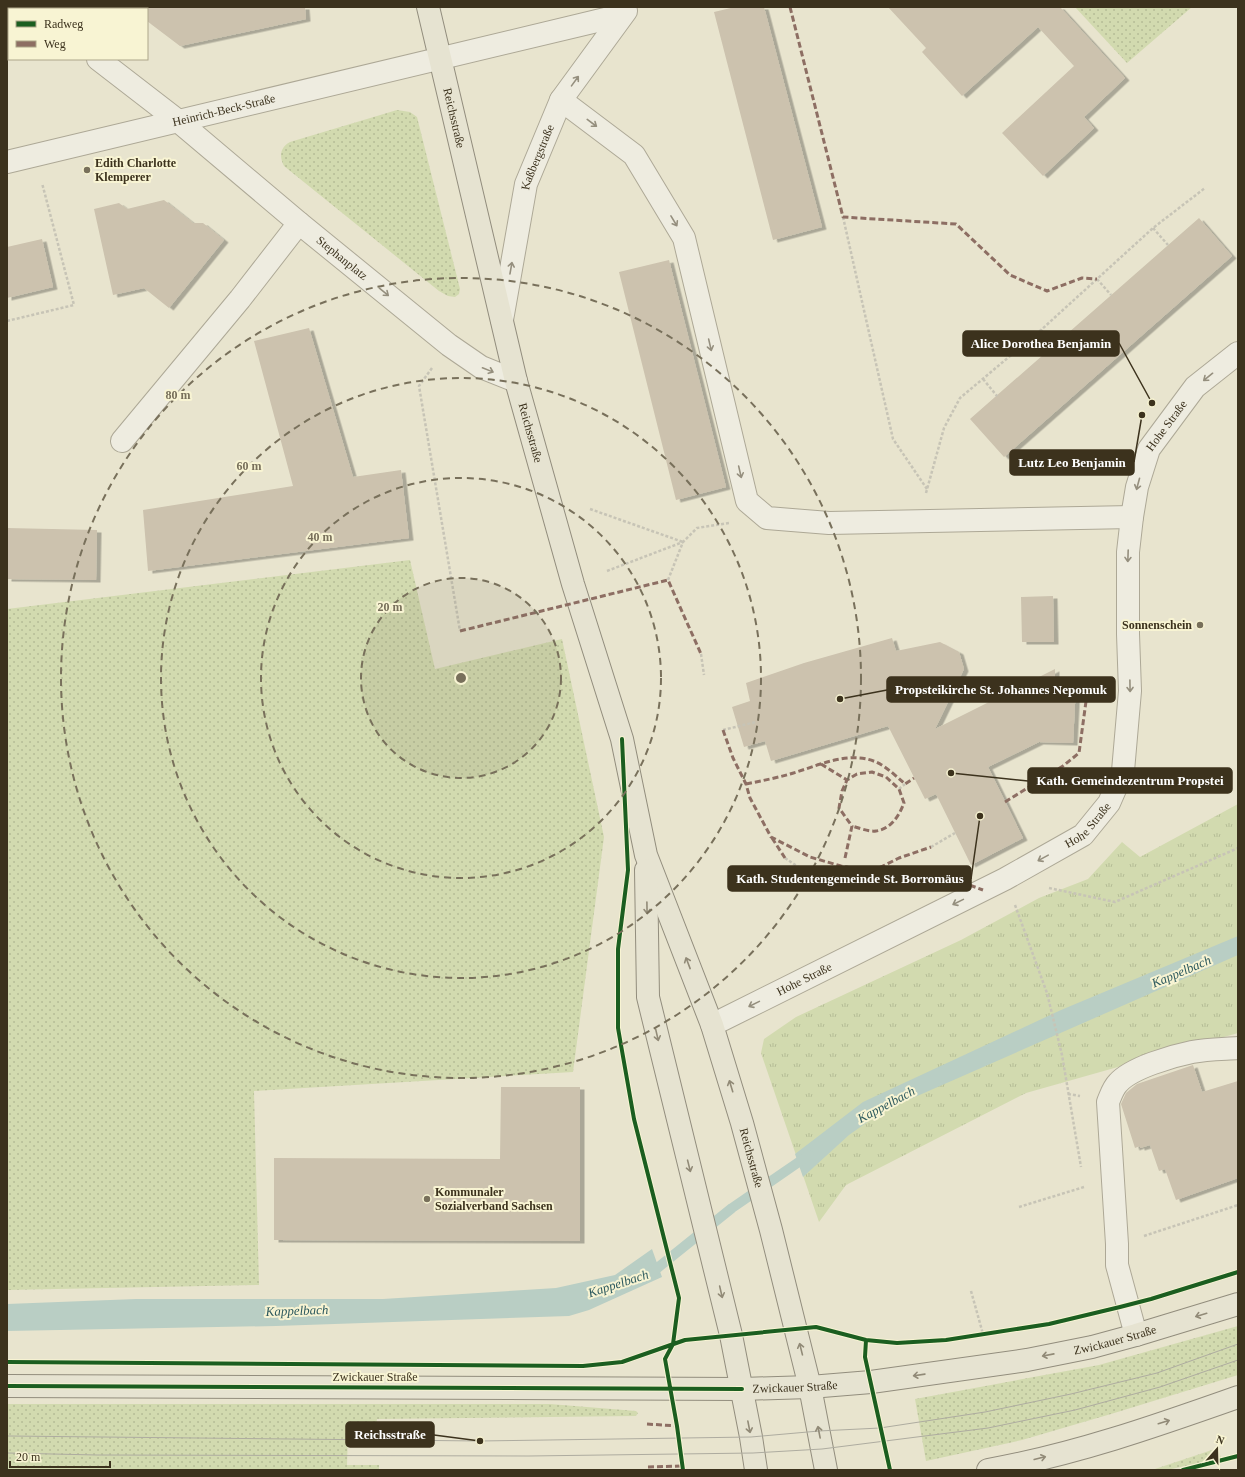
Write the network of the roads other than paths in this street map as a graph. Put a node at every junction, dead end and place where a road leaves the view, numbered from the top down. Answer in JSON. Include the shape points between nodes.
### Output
{"nodes":[{"id":1,"x":428,"y":7,"type":"edge"},
{"id":2,"x":626,"y":11,"type":"edge"},
{"id":3,"x":440,"y":59,"type":"junction"},
{"id":4,"x":99,"y":60,"type":"edge"},
{"id":5,"x":561,"y":100,"type":"junction"},
{"id":6,"x":177,"y":120,"type":"junction"},
{"id":7,"x":7,"y":162,"type":"edge"},
{"id":8,"x":299,"y":223,"type":"junction"},
{"id":9,"x":502,"y":320,"type":"junction"},
{"id":10,"x":1238,"y":353,"type":"edge"},
{"id":11,"x":516,"y":381,"type":"junction"},
{"id":12,"x":122,"y":441,"type":"dead end"},
{"id":13,"x":1132,"y":517,"type":"junction"},
{"id":14,"x":646,"y":855,"type":"junction"},
{"id":15,"x":712,"y":1025,"type":"junction"},
{"id":16,"x":1238,"y":1048,"type":"edge"},
{"id":17,"x":1238,"y":1304,"type":"edge"},
{"id":18,"x":1136,"y":1335,"type":"junction"},
{"id":19,"x":7,"y":1386,"type":"edge"},
{"id":20,"x":810,"y":1387,"type":"junction"},
{"id":21,"x":742,"y":1389,"type":"junction"},
{"id":22,"x":1238,"y":1397,"type":"edge"},
{"id":23,"x":756,"y":1470,"type":"edge"},
{"id":24,"x":826,"y":1470,"type":"edge"},
{"id":25,"x":988,"y":1470,"type":"edge"}],
"edges":[{"from":1,"to":3,"type":"main road","name":"Reichsstraße"},
{"from":2,"to":3,"type":"street","name":"Kaßbergstraße"},
{"from":5,"to":2,"type":"street","name":"Kaßbergstraße","one_way":true},
{"from":3,"to":6,"type":"street","name":"Heinrich-Beck-Straße"},
{"from":3,"to":9,"type":"main road","name":"Reichsstraße"},
{"from":4,"to":6,"type":"street","name":"Stephanplatz"},
{"from":9,"to":5,"type":"street","name":"Kaßbergstraße","one_way":true,"via":[[526,184]]},
{"from":5,"to":13,"type":"street","one_way":true,"via":[[634,155],[684,238],[747,501],[767,518],[829,523]]},
{"from":6,"to":7,"type":"street","name":"Heinrich-Beck-Straße"},
{"from":6,"to":8,"type":"street","name":"Stephanplatz"},
{"from":8,"to":11,"type":"street","name":"Stephanplatz","one_way":true,"via":[[450,345],[481,367]]},
{"from":8,"to":12,"type":"street","via":[[240,299]]},
{"from":9,"to":11,"type":"main road","name":"Reichsstraße"},
{"from":10,"to":13,"type":"street","name":"Hohe Straße","one_way":true,"via":[[1195,387],[1149,449],[1137,487]]},
{"from":11,"to":14,"type":"main road","name":"Reichsstraße","via":[[573,584],[622,739]]},
{"from":13,"to":15,"type":"street","name":"Hohe Straße","one_way":true,"via":[[1128,560],[1130,691],[1123,771],[1109,803],[1083,835],[1005,879]]},
{"from":15,"to":14,"type":"main road","name":"Reichsstraße","one_way":true},
{"from":14,"to":21,"type":"main road","name":"Reichsstraße","one_way":true,"via":[[648,997],[712,1254]]},
{"from":20,"to":15,"type":"main road","name":"Reichsstraße","one_way":true,"via":[[771,1230]]},
{"from":16,"to":18,"type":"street","via":[[1192,1052],[1139,1068],[1113,1088],[1108,1102],[1117,1265]]},
{"from":17,"to":18,"type":"main road","name":"Zwickauer Straße","one_way":true},
{"from":18,"to":20,"type":"main road","name":"Zwickauer Straße","one_way":true,"via":[[1028,1360],[870,1382]]},
{"from":19,"to":21,"type":"main road","name":"Zwickauer Straße"},
{"from":20,"to":21,"type":"main road","name":"Zwickauer Straße"},
{"from":24,"to":20,"type":"main road","name":"Reichsstraße","one_way":true},
{"from":21,"to":23,"type":"main road","name":"Reichsstraße","one_way":true},
{"from":25,"to":22,"type":"main road","one_way":true,"via":[[1077,1449]]}]}
